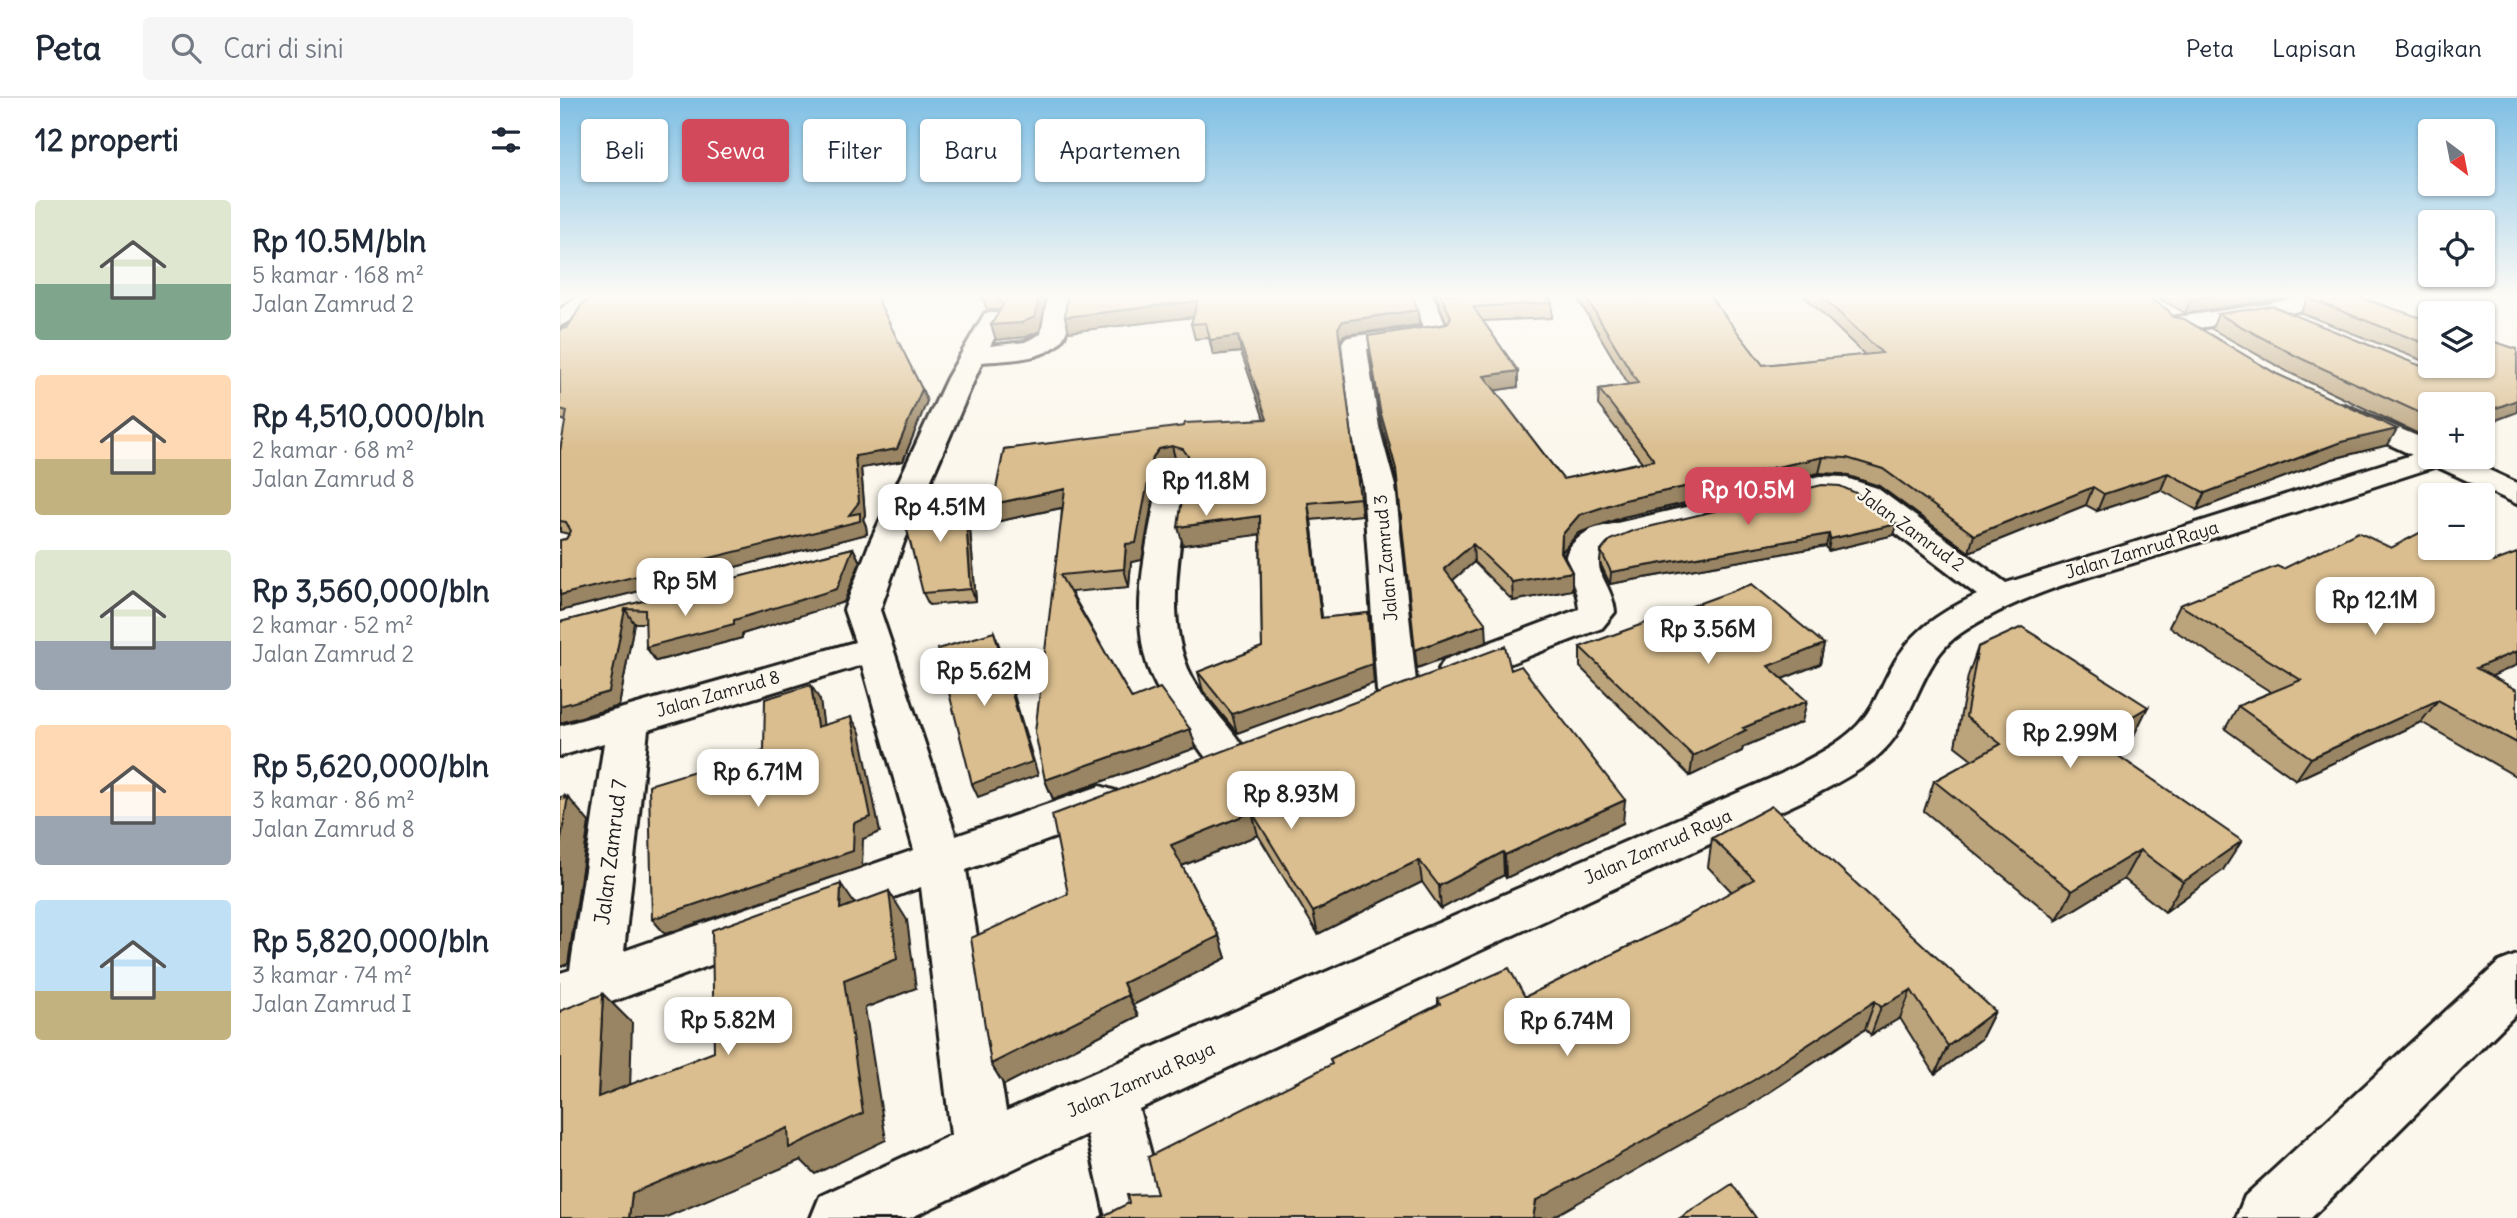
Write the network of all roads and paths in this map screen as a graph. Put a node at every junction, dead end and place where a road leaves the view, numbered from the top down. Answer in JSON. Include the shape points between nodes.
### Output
{"nodes":[{"id":1,"x":976,"y":346,"type":"edge"},
{"id":2,"x":1034,"y":346,"type":"edge"},
{"id":3,"x":1354,"y":346,"type":"edge"},
{"id":4,"x":971,"y":355,"type":"junction"},
{"id":5,"x":2316,"y":399,"type":"edge"},
{"id":6,"x":2418,"y":447,"type":"edge"},
{"id":7,"x":2418,"y":463,"type":"edge"},
{"id":8,"x":2462,"y":469,"type":"edge"},
{"id":9,"x":1175,"y":474,"type":"dead end"},
{"id":10,"x":2517,"y":495,"type":"edge"},
{"id":11,"x":887,"y":542,"type":"junction"},
{"id":12,"x":847,"y":552,"type":"edge"},
{"id":13,"x":2002,"y":597,"type":"junction"},
{"id":14,"x":876,"y":648,"type":"junction"},
{"id":15,"x":1397,"y":691,"type":"junction"},
{"id":16,"x":1358,"y":706,"type":"edge"},
{"id":17,"x":628,"y":720,"type":"junction"},
{"id":18,"x":560,"y":741,"type":"edge"},
{"id":19,"x":1189,"y":770,"type":"edge"},
{"id":20,"x":1136,"y":789,"type":"edge"},
{"id":21,"x":941,"y":861,"type":"junction"},
{"id":22,"x":2517,"y":978,"type":"edge"},
{"id":23,"x":577,"y":990,"type":"edge"},
{"id":24,"x":1107,"y":1095,"type":"junction"},
{"id":25,"x":983,"y":1151,"type":"junction"},
{"id":26,"x":842,"y":1218,"type":"edge"},
{"id":27,"x":1137,"y":1218,"type":"edge"},
{"id":28,"x":2267,"y":1218,"type":"edge"}],
"edges":[{"from":1,"to":4,"type":"street"},
{"from":2,"to":4,"type":"street"},
{"from":3,"to":15,"type":"street","name":"Jalan Zamrud 3","via":[[1365,427],[1379,486]]},
{"from":4,"to":11,"type":"street"},
{"from":5,"to":6,"type":"street"},
{"from":7,"to":13,"type":"street","name":"Jalan Zamrud Raya"},
{"from":8,"to":10,"type":"street"},
{"from":9,"to":19,"type":"street","via":[[1161,634],[1167,667],[1186,699],[1241,751]]},
{"from":11,"to":12,"type":"street"},
{"from":11,"to":14,"type":"street","via":[[862,610]]},
{"from":13,"to":15,"type":"street","name":"Jalan Zamrud 2","via":[[1866,495],[1843,486],[1820,485],[1603,536],[1581,554],[1580,569],[1598,604],[1589,620]]},
{"from":13,"to":24,"type":"street","name":"Jalan Zamrud Raya","via":[[1947,625],[1920,647],[1878,729],[1858,750],[1797,785]]},
{"from":14,"to":17,"type":"street","name":"Jalan Zamrud 8"},
{"from":14,"to":21,"type":"street"},
{"from":15,"to":16,"type":"street","name":"Jalan Zamrud 2"},
{"from":17,"to":18,"type":"street","name":"Jalan Zamrud 8"},
{"from":17,"to":23,"type":"street","name":"Jalan Zamrud 7"},
{"from":20,"to":21,"type":"street"},
{"from":21,"to":23,"type":"street"},
{"from":21,"to":25,"type":"street"},
{"from":22,"to":28,"type":"street"},
{"from":24,"to":25,"type":"street","name":"Jalan Zamrud Raya"},
{"from":24,"to":27,"type":"street"},
{"from":25,"to":26,"type":"street","name":"Jalan Zamrud Raya"}]}
